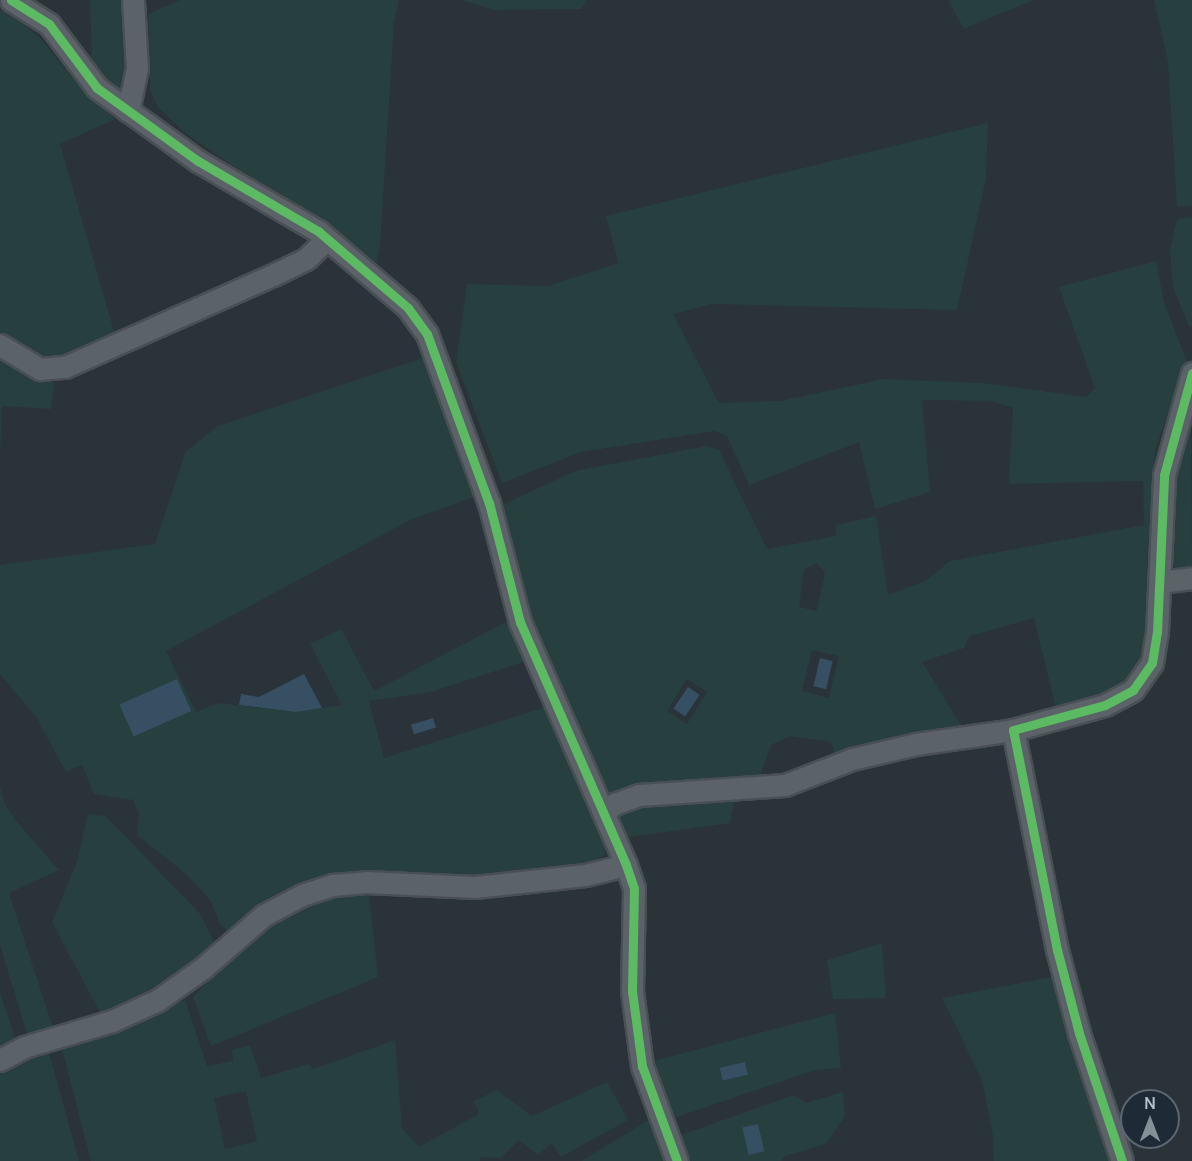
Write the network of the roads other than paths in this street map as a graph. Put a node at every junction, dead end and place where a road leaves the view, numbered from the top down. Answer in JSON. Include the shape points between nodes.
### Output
{"nodes":[{"id":1,"x":11,"y":0,"type":"edge"},
{"id":2,"x":133,"y":0,"type":"edge"},
{"id":3,"x":128,"y":111,"type":"junction"},
{"id":4,"x":327,"y":239,"type":"junction"},
{"id":5,"x":0,"y":345,"type":"edge"},
{"id":6,"x":1192,"y":363,"type":"edge"},
{"id":7,"x":1192,"y":578,"type":"edge"},
{"id":8,"x":1160,"y":582,"type":"junction"},
{"id":9,"x":1012,"y":730,"type":"junction"},
{"id":10,"x":605,"y":812,"type":"junction"},
{"id":11,"x":626,"y":865,"type":"junction"},
{"id":12,"x":0,"y":1060,"type":"edge"},
{"id":13,"x":677,"y":1161,"type":"edge"},
{"id":14,"x":1122,"y":1161,"type":"edge"}],
"edges":[{"from":1,"to":3,"type":"street","via":[[49,24],[97,88]]},
{"from":2,"to":3,"type":"street","via":[[137,68]]},
{"from":3,"to":4,"type":"street","via":[[198,161]]},
{"from":4,"to":5,"type":"street","via":[[306,259],[65,367],[40,369]]},
{"from":4,"to":10,"type":"street","via":[[408,308],[427,334],[485,492],[520,622]]},
{"from":6,"to":8,"type":"street","via":[[1168,447]]},
{"from":7,"to":8,"type":"street"},
{"from":8,"to":9,"type":"street","via":[[1152,663],[1133,690],[1105,705]]},
{"from":9,"to":10,"type":"street","via":[[916,744],[863,757],[785,785],[639,795],[620,801]]},
{"from":9,"to":14,"type":"street","via":[[1057,950],[1079,1033]]},
{"from":10,"to":11,"type":"street"},
{"from":11,"to":12,"type":"street","via":[[585,875],[475,887],[366,882],[333,885],[264,915],[203,968],[158,1000],[112,1021],[24,1047]]},
{"from":11,"to":13,"type":"street","via":[[634,888],[632,991],[642,1066]]}]}
